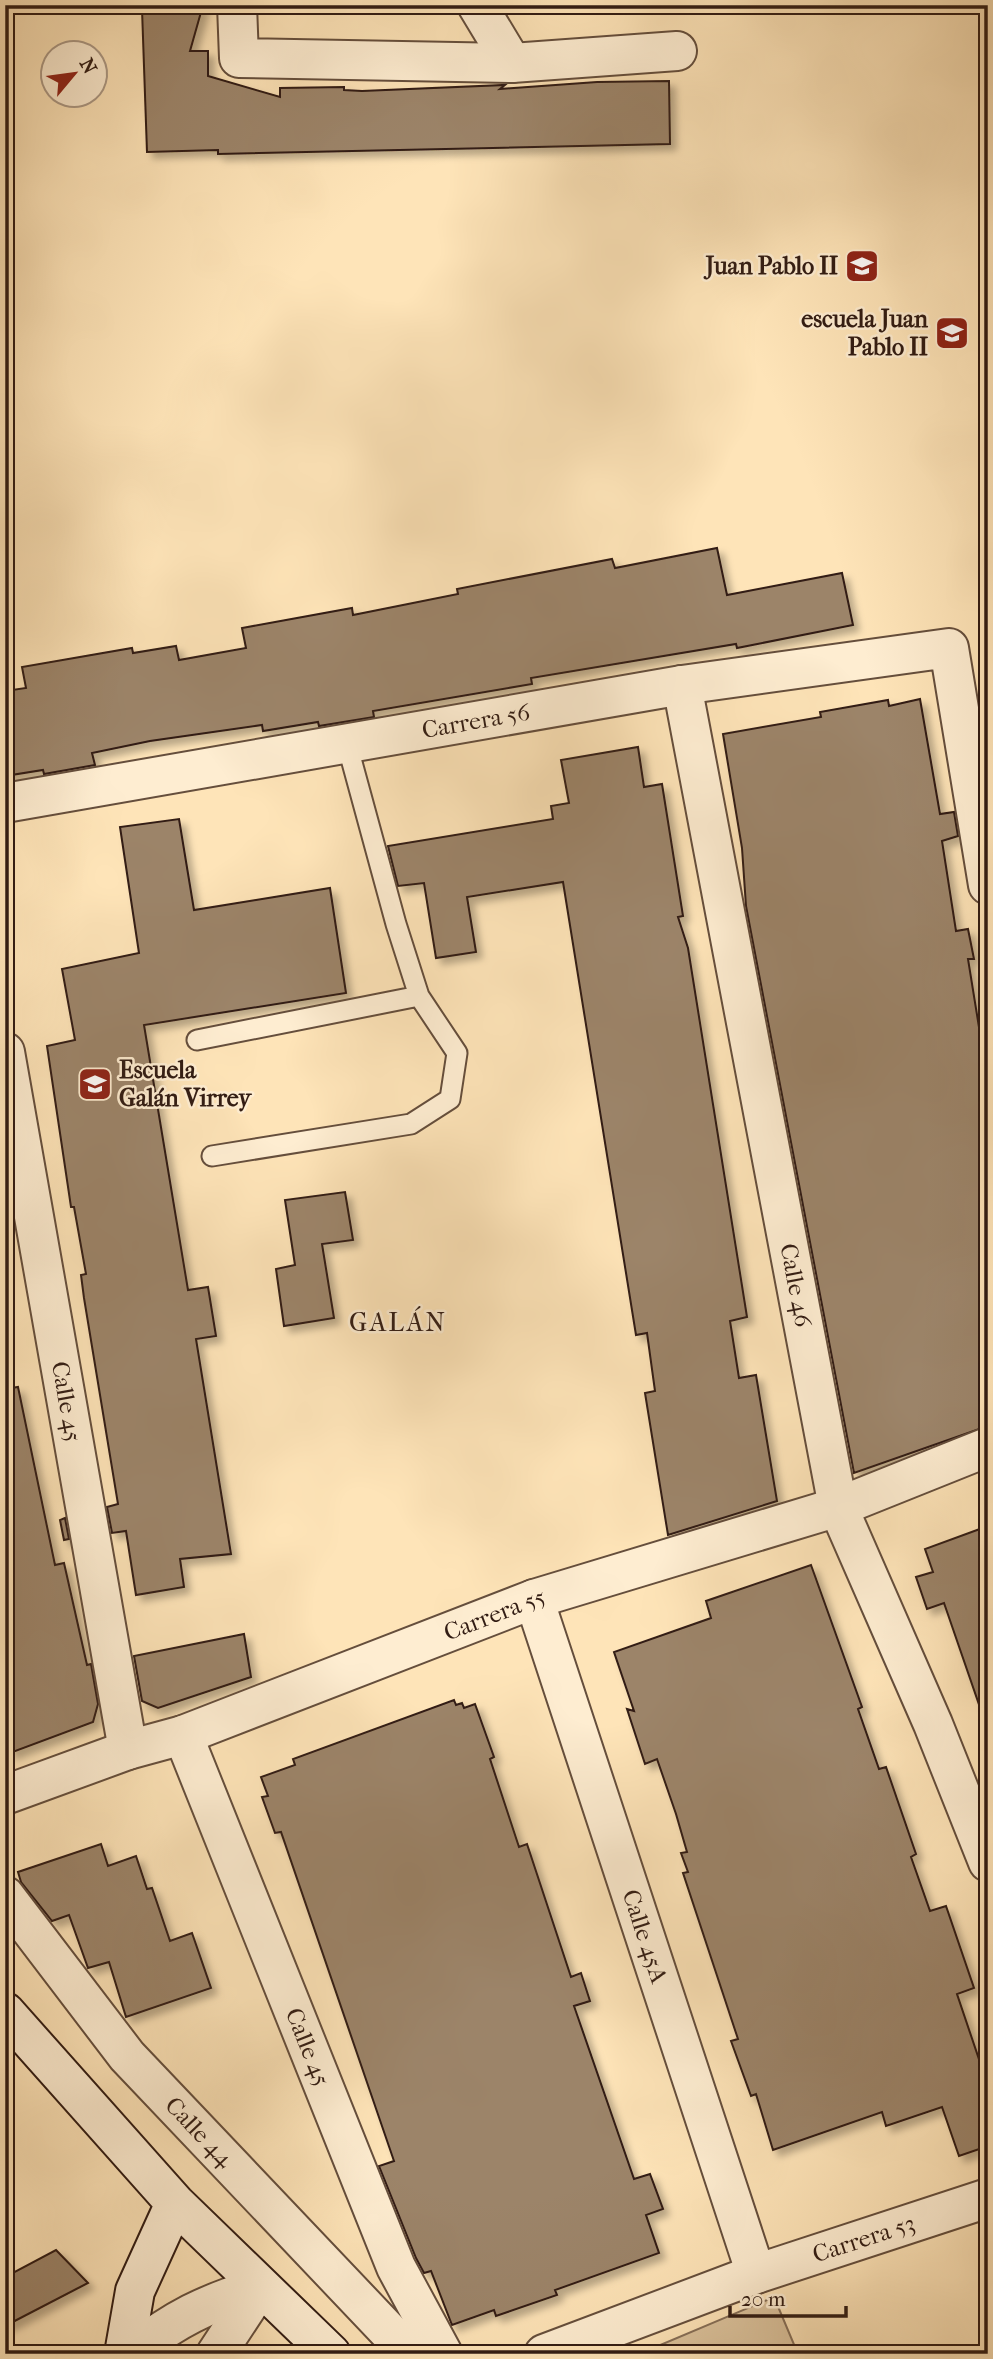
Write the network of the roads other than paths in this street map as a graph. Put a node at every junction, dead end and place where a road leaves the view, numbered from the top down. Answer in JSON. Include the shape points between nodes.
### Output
{"nodes":[{"id":1,"x":237,"y":5,"type":"edge"},
{"id":2,"x":477,"y":5,"type":"edge"},
{"id":3,"x":677,"y":51,"type":"dead end"},
{"id":4,"x":512,"y":63,"type":"junction"},
{"id":5,"x":682,"y":685,"type":"junction"},
{"id":6,"x":347,"y":744,"type":"junction"},
{"id":7,"x":5,"y":803,"type":"edge"},
{"id":8,"x":988,"y":885,"type":"edge"},
{"id":9,"x":419,"y":996,"type":"junction"},
{"id":10,"x":197,"y":1040,"type":"dead end"},
{"id":11,"x":5,"y":1052,"type":"edge"},
{"id":12,"x":212,"y":1156,"type":"dead end"},
{"id":13,"x":988,"y":1447,"type":"edge"},
{"id":14,"x":838,"y":1507,"type":"junction"},
{"id":15,"x":534,"y":1599,"type":"junction"},
{"id":16,"x":183,"y":1735,"type":"junction"},
{"id":17,"x":128,"y":1750,"type":"junction"},
{"id":18,"x":5,"y":1796,"type":"edge"},
{"id":19,"x":988,"y":1862,"type":"edge"},
{"id":20,"x":5,"y":1896,"type":"edge"},
{"id":21,"x":5,"y":2012,"type":"edge"},
{"id":22,"x":988,"y":2198,"type":"edge"},
{"id":23,"x":175,"y":2203,"type":"junction"},
{"id":24,"x":756,"y":2274,"type":"junction"},
{"id":25,"x":260,"y":2287,"type":"junction"},
{"id":26,"x":124,"y":2354,"type":"edge"},
{"id":27,"x":130,"y":2354,"type":"edge"},
{"id":28,"x":216,"y":2354,"type":"edge"},
{"id":29,"x":331,"y":2354,"type":"edge"},
{"id":30,"x":410,"y":2354,"type":"edge"},
{"id":31,"x":443,"y":2354,"type":"edge"},
{"id":32,"x":544,"y":2354,"type":"edge"}],
"edges":[{"from":1,"to":4,"type":"street","via":[[239,58]]},
{"from":2,"to":4,"type":"street"},
{"from":3,"to":4,"type":"street"},
{"from":5,"to":6,"type":"street","name":"Carrera 56"},
{"from":5,"to":8,"type":"street","name":"Carrera 56","via":[[949,648]]},
{"from":5,"to":14,"type":"street","name":"Calle 46"},
{"from":6,"to":7,"type":"street","name":"Carrera 56"},
{"from":6,"to":9,"type":"lane"},
{"from":9,"to":10,"type":"lane"},
{"from":9,"to":12,"type":"lane","via":[[457,1053],[450,1100],[411,1124]]},
{"from":11,"to":17,"type":"street","name":"Calle 45"},
{"from":13,"to":14,"type":"street","name":"Carrera 55"},
{"from":14,"to":15,"type":"street","name":"Carrera 55"},
{"from":14,"to":19,"type":"street","name":"Calle 46"},
{"from":15,"to":16,"type":"street","name":"Carrera 55"},
{"from":15,"to":24,"type":"street","name":"Calle 45A"},
{"from":16,"to":17,"type":"street","name":"Carrera 55"},
{"from":16,"to":31,"type":"street","name":"Calle 45","via":[[396,2267]]},
{"from":17,"to":18,"type":"street","name":"Carrera 55"},
{"from":20,"to":30,"type":"street","name":"Calle 44","via":[[127,2056]]},
{"from":21,"to":23,"type":"street"},
{"from":22,"to":24,"type":"street","name":"Carrera 53"},
{"from":23,"to":25,"type":"street"},
{"from":23,"to":26,"type":"street","via":[[135,2291]]},
{"from":24,"to":32,"type":"street","name":"Carrera 53"},
{"from":25,"to":27,"type":"street","via":[[171,2322]]},
{"from":25,"to":28,"type":"street"},
{"from":25,"to":29,"type":"street"}]}
